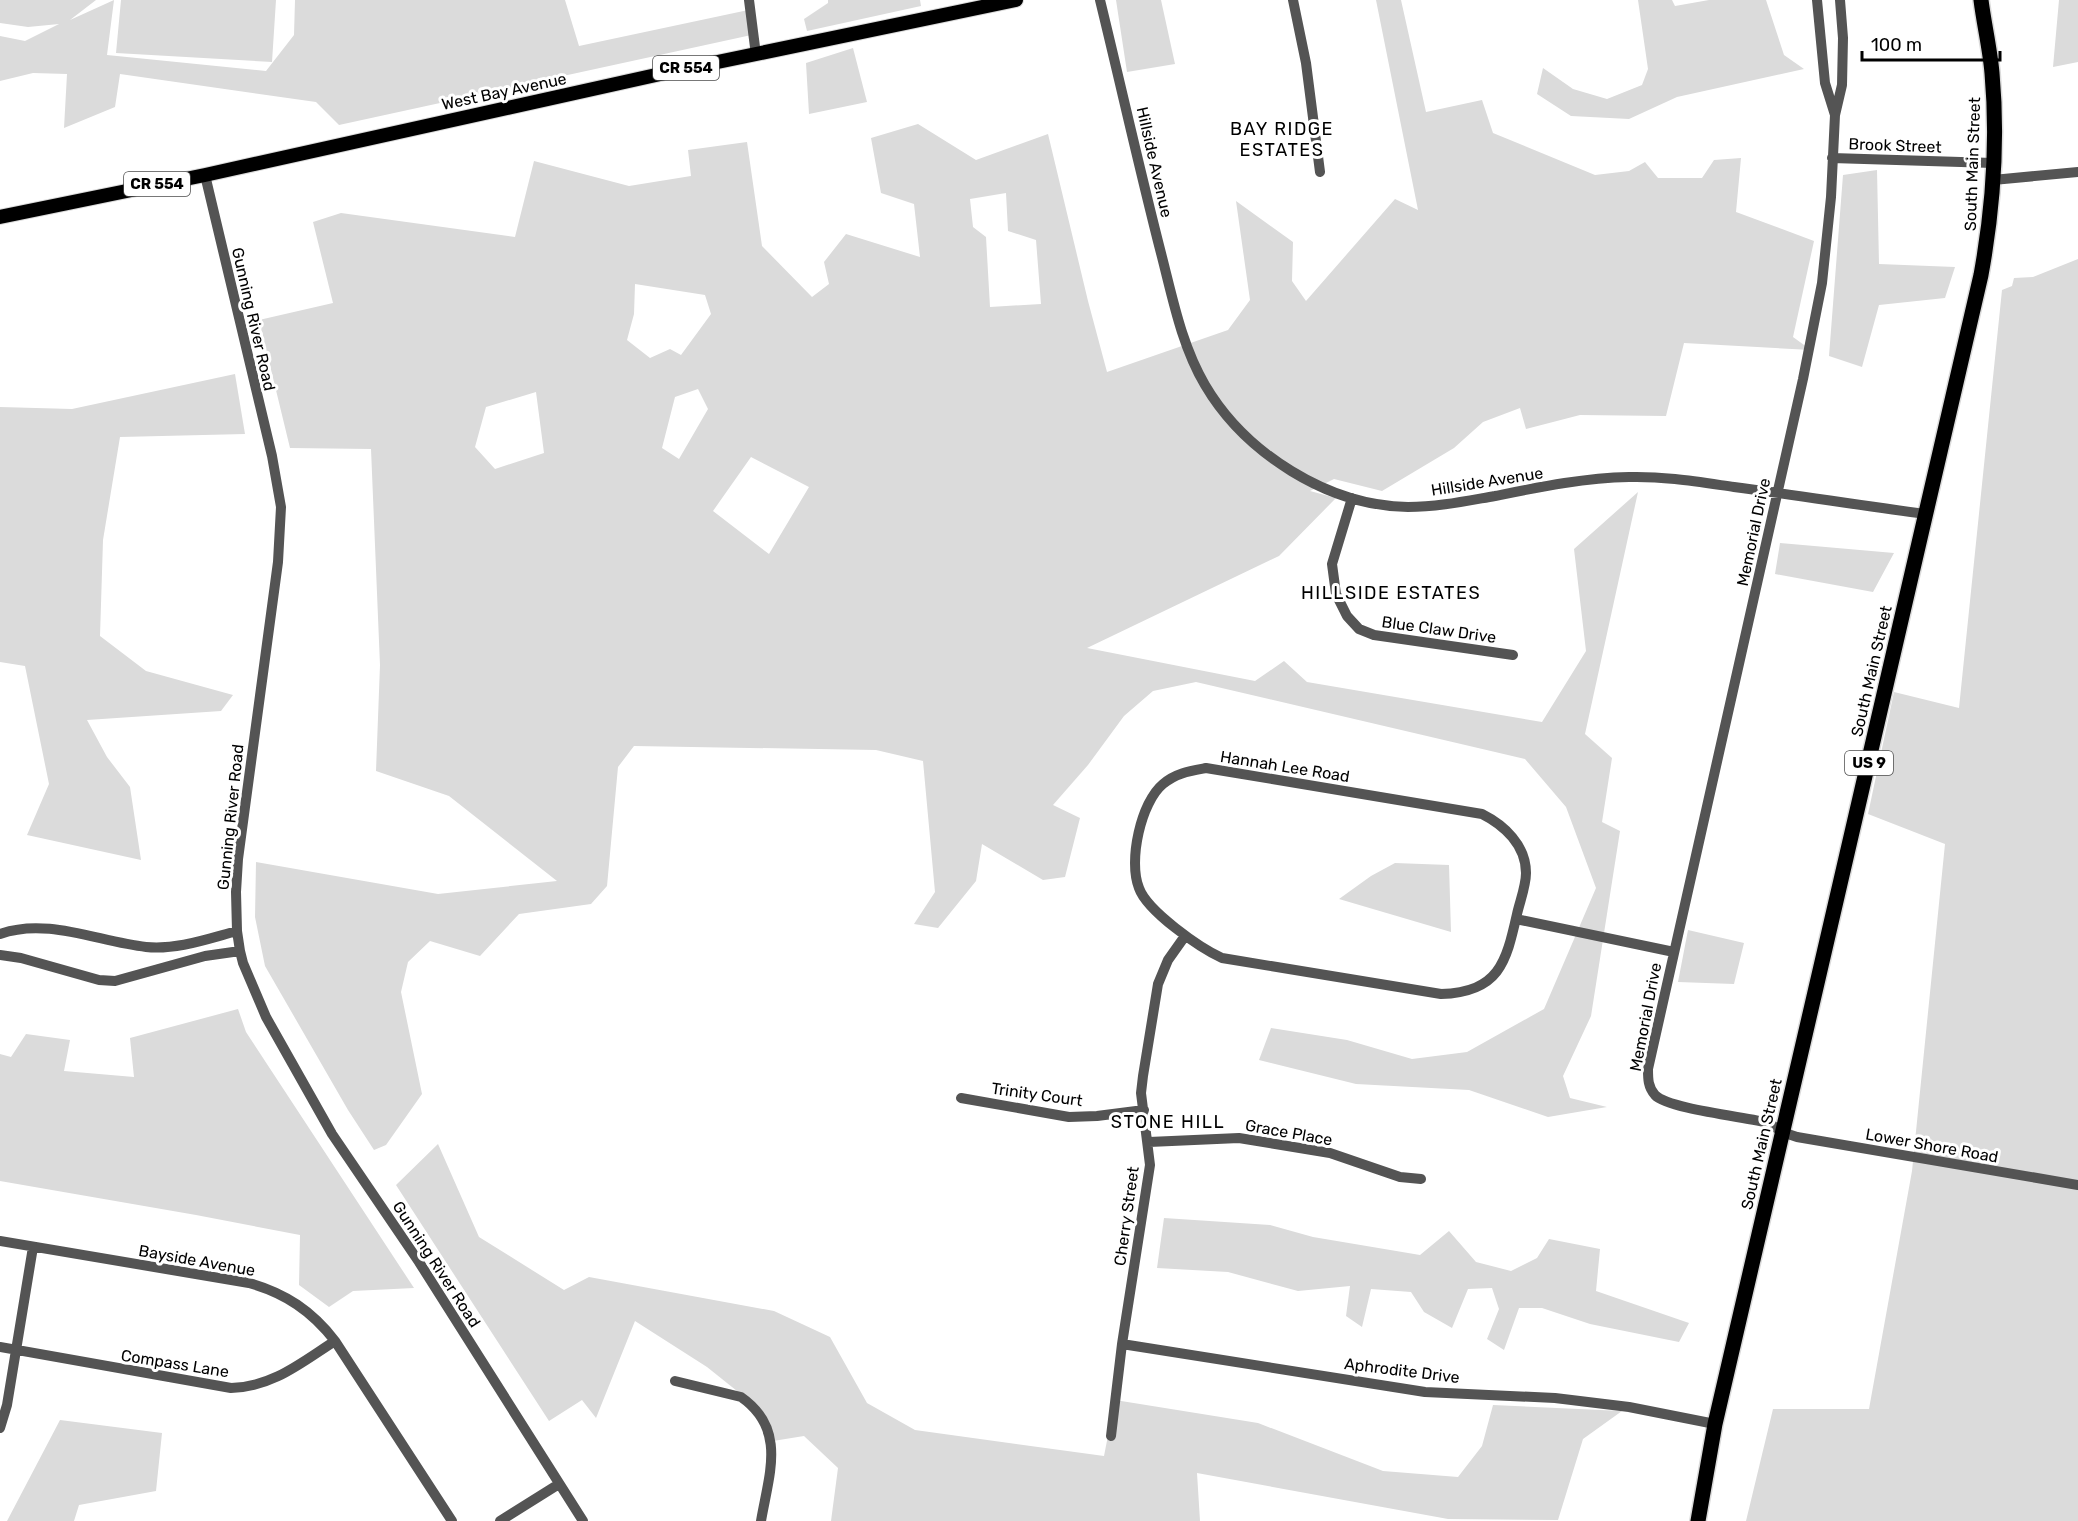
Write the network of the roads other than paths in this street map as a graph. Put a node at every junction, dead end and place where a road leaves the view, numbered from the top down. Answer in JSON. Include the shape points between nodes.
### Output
{"nodes":[{"id":1,"x":749,"y":0,"type":"edge"},
{"id":2,"x":1016,"y":0,"type":"edge"},
{"id":3,"x":1100,"y":0,"type":"edge"},
{"id":4,"x":1293,"y":0,"type":"edge"},
{"id":5,"x":1817,"y":0,"type":"edge"},
{"id":6,"x":1840,"y":0,"type":"edge"},
{"id":7,"x":1981,"y":0,"type":"edge"},
{"id":8,"x":756,"y":54,"type":"junction"},
{"id":9,"x":1843,"y":64,"type":"junction"},
{"id":10,"x":1823,"y":65,"type":"junction"},
{"id":11,"x":1835,"y":115,"type":"junction"},
{"id":12,"x":1832,"y":158,"type":"junction"},
{"id":13,"x":1993,"y":163,"type":"junction"},
{"id":14,"x":1320,"y":172,"type":"dead end"},
{"id":15,"x":2078,"y":172,"type":"edge"},
{"id":16,"x":206,"y":174,"type":"junction"},
{"id":17,"x":1993,"y":180,"type":"junction"},
{"id":18,"x":0,"y":217,"type":"edge"},
{"id":19,"x":1777,"y":492,"type":"junction"},
{"id":20,"x":1352,"y":498,"type":"junction"},
{"id":21,"x":1926,"y":514,"type":"junction"},
{"id":22,"x":1513,"y":655,"type":"dead end"},
{"id":23,"x":1516,"y":919,"type":"junction"},
{"id":24,"x":237,"y":931,"type":"junction"},
{"id":25,"x":0,"y":934,"type":"edge"},
{"id":26,"x":1185,"y":936,"type":"junction"},
{"id":27,"x":240,"y":951,"type":"junction"},
{"id":28,"x":1674,"y":952,"type":"junction"},
{"id":29,"x":0,"y":955,"type":"edge"},
{"id":30,"x":961,"y":1098,"type":"dead end"},
{"id":31,"x":1144,"y":1110,"type":"junction"},
{"id":32,"x":1782,"y":1132,"type":"junction"},
{"id":33,"x":1149,"y":1142,"type":"junction"},
{"id":34,"x":1421,"y":1179,"type":"dead end"},
{"id":35,"x":2078,"y":1185,"type":"edge"},
{"id":36,"x":0,"y":1241,"type":"edge"},
{"id":37,"x":33,"y":1247,"type":"junction"},
{"id":38,"x":335,"y":1341,"type":"junction"},
{"id":39,"x":1122,"y":1344,"type":"junction"},
{"id":40,"x":0,"y":1347,"type":"edge"},
{"id":41,"x":17,"y":1350,"type":"junction"},
{"id":42,"x":675,"y":1381,"type":"dead end"},
{"id":43,"x":1715,"y":1424,"type":"junction"},
{"id":44,"x":0,"y":1428,"type":"edge"},
{"id":45,"x":1111,"y":1436,"type":"dead end"},
{"id":46,"x":559,"y":1484,"type":"junction"},
{"id":47,"x":452,"y":1521,"type":"edge"},
{"id":48,"x":500,"y":1521,"type":"edge"},
{"id":49,"x":583,"y":1521,"type":"edge"},
{"id":50,"x":761,"y":1521,"type":"edge"},
{"id":51,"x":1698,"y":1521,"type":"edge"}],
"edges":[{"from":1,"to":8,"type":"street"},
{"from":2,"to":8,"type":"main road","name":"West Bay Avenue","number":"CR 554"},
{"from":3,"to":20,"type":"street","name":"Hillside Avenue","via":[[1176,310],[1203,383],[1231,422],[1258,447],[1299,475]]},
{"from":4,"to":14,"type":"street","via":[[1306,63]]},
{"from":5,"to":10,"type":"street","name":"Memorial Drive"},
{"from":6,"to":9,"type":"street","name":"Memorial Drive"},
{"from":7,"to":13,"type":"highway","name":"South Main Street","number":"US 9","via":[[1992,70]]},
{"from":8,"to":16,"type":"main road","name":"West Bay Avenue","number":"CR 554"},
{"from":9,"to":10,"type":"street"},
{"from":9,"to":11,"type":"street","name":"Memorial Drive"},
{"from":10,"to":11,"type":"street","name":"Memorial Drive"},
{"from":11,"to":12,"type":"street","name":"Memorial Drive"},
{"from":12,"to":13,"type":"street","name":"Brook Street"},
{"from":12,"to":19,"type":"street","name":"Memorial Drive","via":[[1832,197],[1822,283]]},
{"from":13,"to":17,"type":"highway","name":"South Main Street","number":"US 9"},
{"from":15,"to":17,"type":"street"},
{"from":16,"to":18,"type":"main road","name":"West Bay Avenue","number":"CR 554"},
{"from":16,"to":24,"type":"street","name":"Gunning River Road","via":[[281,507],[278,562],[237,860]]},
{"from":17,"to":21,"type":"highway","name":"South Main Street","number":"US 9","via":[[1981,275]]},
{"from":19,"to":20,"type":"street","name":"Hillside Avenue","via":[[1631,477],[1579,480],[1442,506],[1406,507]]},
{"from":19,"to":21,"type":"street","name":"Hillside Avenue"},
{"from":19,"to":28,"type":"street","name":"Memorial Drive"},
{"from":20,"to":22,"type":"street","name":"Blue Claw Drive","via":[[1332,564],[1336,594],[1359,629],[1374,635]]},
{"from":21,"to":32,"type":"highway","name":"South Main Street","number":"US 9"},
{"from":23,"to":26,"type":"street","name":"Hannah Lee Road","via":[[1507,955],[1498,972],[1486,982],[1458,993],[1442,994],[1222,958]]},
{"from":23,"to":26,"type":"street","name":"Hannah Lee Road","via":[[1526,873],[1523,857],[1507,830],[1482,814],[1206,768],[1179,773],[1162,784],[1149,801],[1136,848],[1138,888],[1146,901]]},
{"from":23,"to":28,"type":"street","name":"Memorial Drive"},
{"from":24,"to":25,"type":"street","via":[[189,944],[147,947],[30,928]]},
{"from":24,"to":27,"type":"street","name":"Gunning River Road"},
{"from":26,"to":31,"type":"street","name":"Cherry Street","via":[[1168,960],[1158,984],[1142,1092]]},
{"from":27,"to":29,"type":"street","via":[[205,956],[116,981]]},
{"from":27,"to":46,"type":"street","name":"Gunning River Road","via":[[266,1017],[332,1134],[419,1262]]},
{"from":28,"to":32,"type":"street","name":"Memorial Drive","via":[[1648,1069],[1648,1084],[1654,1095],[1669,1103],[1769,1123]]},
{"from":30,"to":31,"type":"street","name":"Trinity Court","via":[[1069,1117]]},
{"from":31,"to":33,"type":"street","name":"Cherry Street"},
{"from":32,"to":35,"type":"street","name":"Lower Shore Road"},
{"from":32,"to":43,"type":"highway","name":"South Main Street","number":"US 9"},
{"from":33,"to":34,"type":"street","name":"Grace Place","via":[[1239,1138],[1330,1153],[1400,1177]]},
{"from":33,"to":39,"type":"street","name":"Cherry Street","via":[[1150,1165]]},
{"from":36,"to":37,"type":"street","name":"Bayside Avenue"},
{"from":37,"to":38,"type":"street","name":"Bayside Avenue","via":[[265,1288],[304,1308]]},
{"from":37,"to":41,"type":"street"},
{"from":38,"to":41,"type":"street","name":"Compass Lane","via":[[275,1379],[242,1388]]},
{"from":38,"to":47,"type":"street","name":"Bayside Avenue"},
{"from":39,"to":43,"type":"street","name":"Aphrodite Drive","via":[[1425,1392],[1555,1398]]},
{"from":39,"to":45,"type":"street","name":"Cherry Street"},
{"from":40,"to":41,"type":"street","name":"Compass Lane"},
{"from":41,"to":44,"type":"street"},
{"from":42,"to":50,"type":"street","via":[[741,1397],[764,1420],[772,1449]]},
{"from":43,"to":51,"type":"highway","name":"South Main Street","number":"US 9"},
{"from":46,"to":48,"type":"street"},
{"from":46,"to":49,"type":"street","name":"Gunning River Road"}]}
